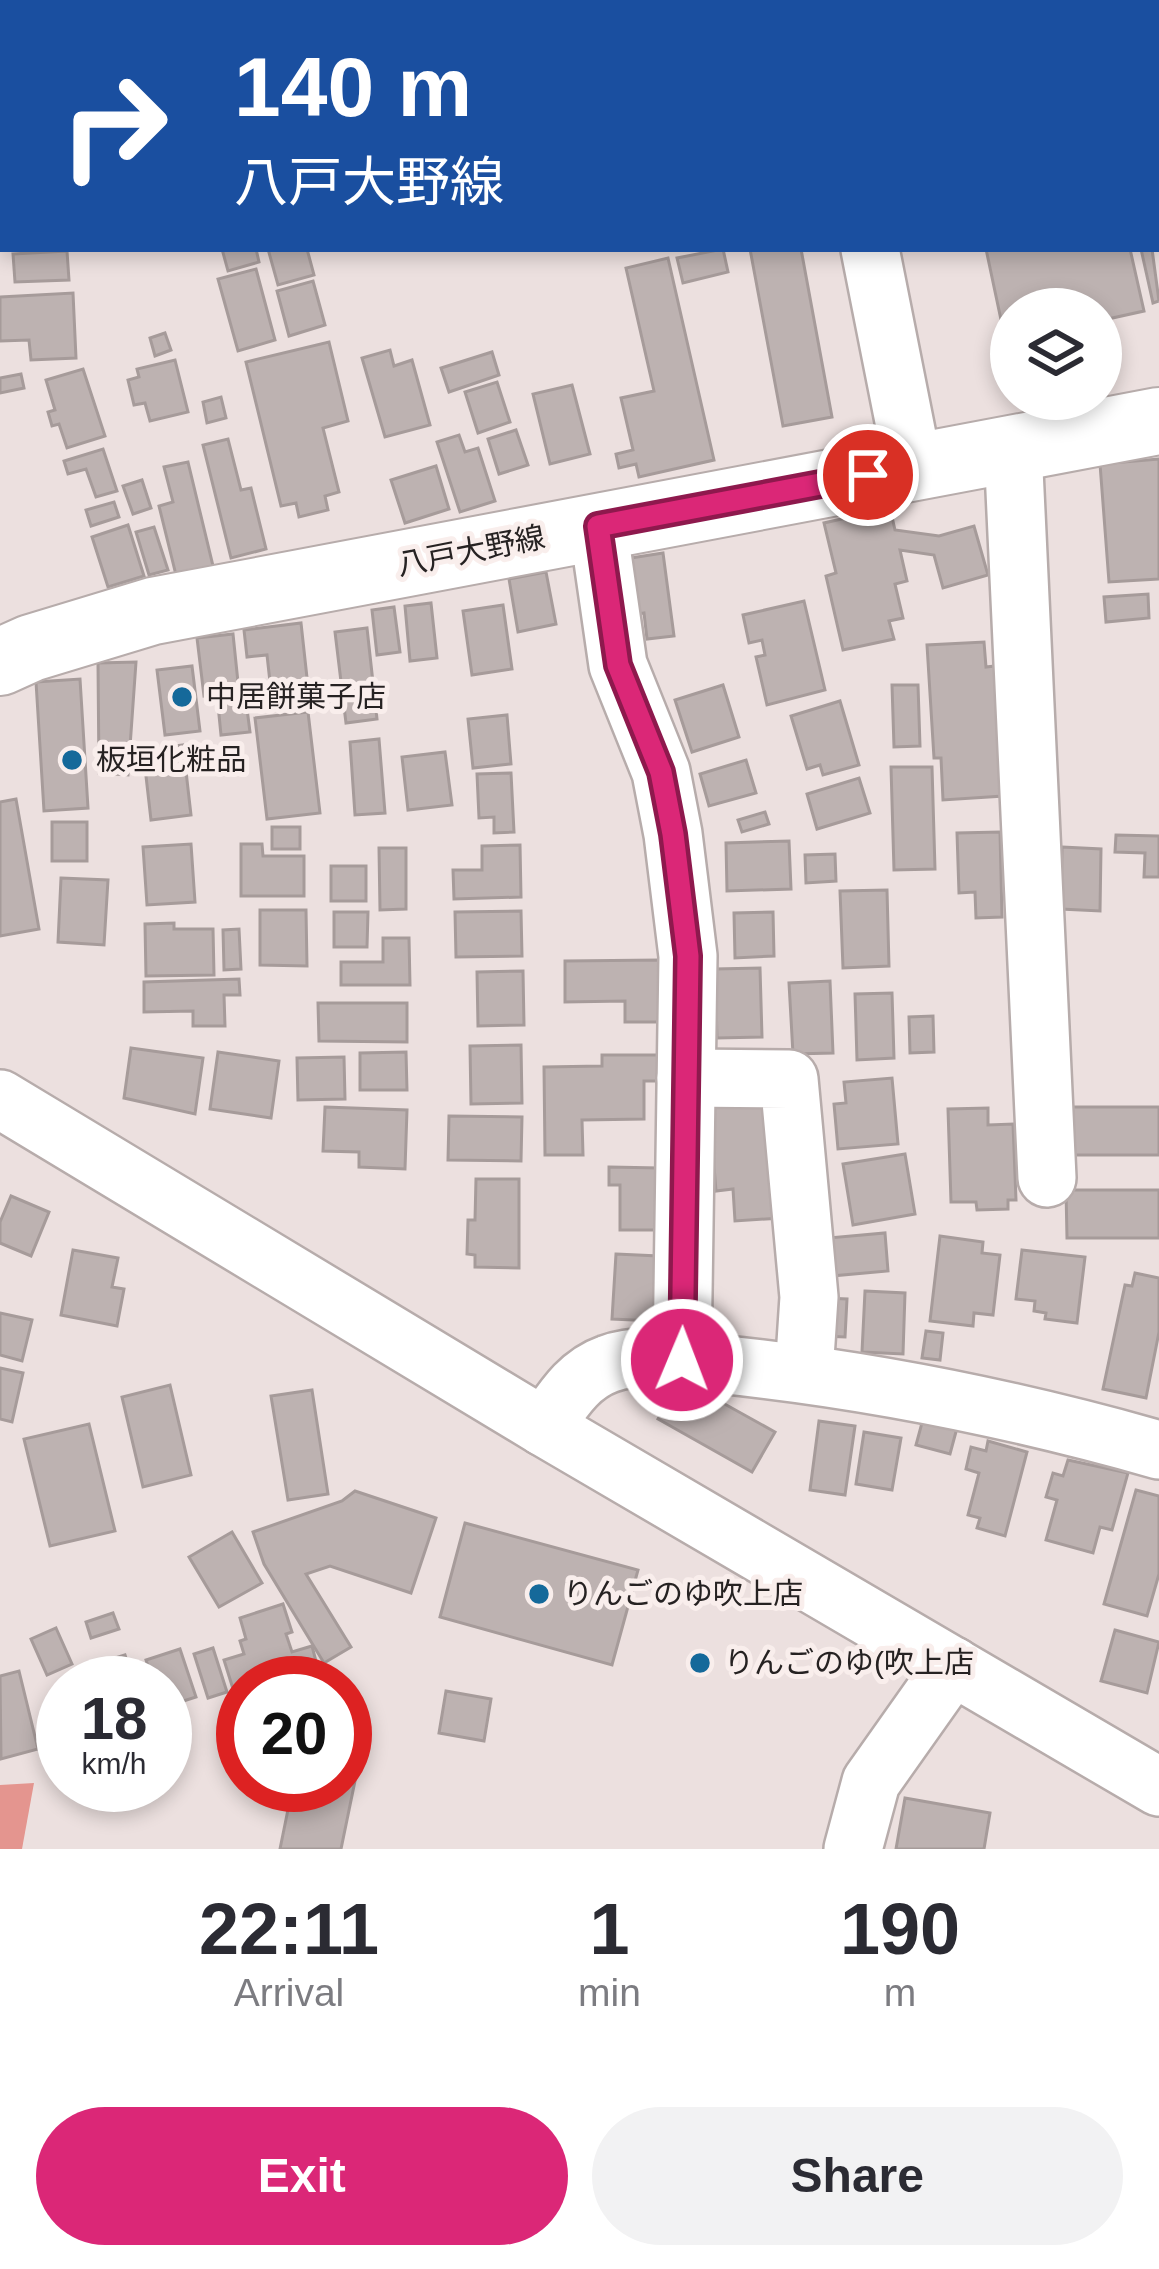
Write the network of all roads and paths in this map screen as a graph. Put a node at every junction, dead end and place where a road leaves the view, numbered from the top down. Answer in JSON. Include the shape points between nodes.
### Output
{"nodes":[{"id":1,"x":871,"y":252,"type":"edge"},
{"id":2,"x":1159,"y":421,"type":"edge"},
{"id":3,"x":1013,"y":448,"type":"junction"},
{"id":4,"x":913,"y":466,"type":"junction"},
{"id":5,"x":598,"y":526,"type":"junction"},
{"id":6,"x":0,"y":662,"type":"edge"},
{"id":7,"x":686,"y":1078,"type":"junction"},
{"id":8,"x":0,"y":1100,"type":"edge"},
{"id":9,"x":1047,"y":1178,"type":"dead end"},
{"id":10,"x":682,"y":1360,"type":"junction"},
{"id":11,"x":804,"y":1373,"type":"junction"},
{"id":12,"x":544,"y":1427,"type":"junction"},
{"id":13,"x":1159,"y":1450,"type":"edge"},
{"id":14,"x":953,"y":1666,"type":"junction"},
{"id":15,"x":1159,"y":1787,"type":"edge"},
{"id":16,"x":853,"y":1849,"type":"edge"}],
"edges":[{"from":1,"to":4,"type":"street"},
{"from":2,"to":3,"type":"main road","name":"八戸大野線"},
{"from":3,"to":4,"type":"main road","name":"八戸大野線"},
{"from":3,"to":9,"type":"street"},
{"from":4,"to":5,"type":"main road","name":"八戸大野線"},
{"from":5,"to":6,"type":"main road","name":"八戸大野線","via":[[153,611]]},
{"from":5,"to":7,"type":"street","via":[[618,665],[661,772],[673,834],[688,956]]},
{"from":7,"to":10,"type":"street"},
{"from":7,"to":11,"type":"street","via":[[789,1079],[809,1297]]},
{"from":8,"to":12,"type":"street"},
{"from":10,"to":11,"type":"street"},
{"from":10,"to":12,"type":"street","via":[[610,1363],[579,1379]]},
{"from":11,"to":13,"type":"street"},
{"from":12,"to":14,"type":"street"},
{"from":14,"to":15,"type":"street"},
{"from":14,"to":16,"type":"street","via":[[872,1782]]}]}
